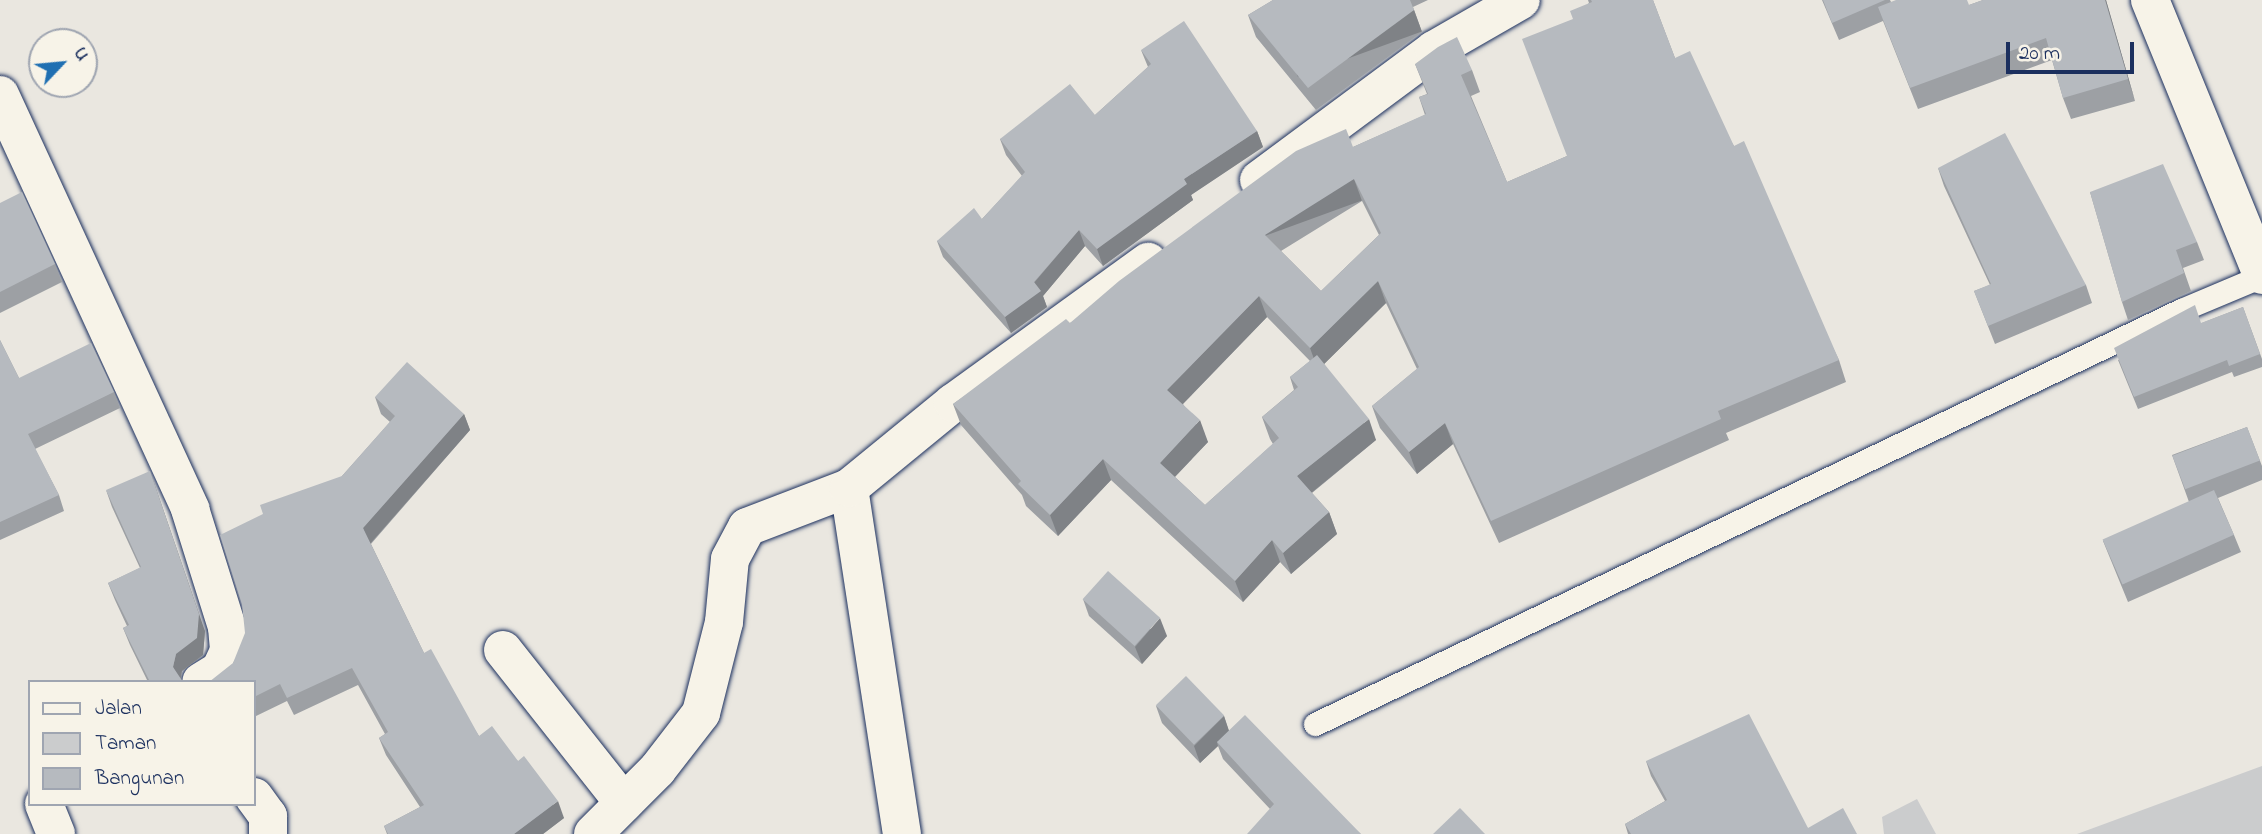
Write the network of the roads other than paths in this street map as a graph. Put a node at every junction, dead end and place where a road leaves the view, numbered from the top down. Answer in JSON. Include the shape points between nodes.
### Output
{"nodes":[{"id":1,"x":1521,"y":0,"type":"edge"},
{"id":2,"x":2150,"y":0,"type":"edge"},
{"id":3,"x":0,"y":95,"type":"edge"},
{"id":4,"x":1231,"y":200,"type":"edge"},
{"id":5,"x":1176,"y":241,"type":"edge"},
{"id":6,"x":2262,"y":276,"type":"edge"},
{"id":7,"x":849,"y":488,"type":"junction"},
{"id":8,"x":503,"y":650,"type":"dead end"},
{"id":9,"x":204,"y":680,"type":"edge"},
{"id":10,"x":1315,"y":724,"type":"dead end"},
{"id":11,"x":256,"y":799,"type":"edge"},
{"id":12,"x":624,"y":803,"type":"junction"},
{"id":13,"x":45,"y":806,"type":"edge"},
{"id":14,"x":56,"y":834,"type":"edge"},
{"id":15,"x":268,"y":834,"type":"edge"},
{"id":16,"x":593,"y":834,"type":"edge"},
{"id":17,"x":902,"y":834,"type":"edge"}],
"edges":[{"from":1,"to":4,"type":"street","via":[[1434,50]]},
{"from":2,"to":6,"type":"street"},
{"from":3,"to":9,"type":"street","via":[[190,509],[227,627],[229,651],[220,670]]},
{"from":5,"to":7,"type":"street","via":[[953,403]]},
{"from":6,"to":10,"type":"lane","via":[[2180,310]]},
{"from":7,"to":12,"type":"street","via":[[747,527],[730,559],[724,622],[701,713],[657,770]]},
{"from":7,"to":17,"type":"street"},
{"from":8,"to":12,"type":"street"},
{"from":11,"to":15,"type":"street","via":[[268,816]]},
{"from":12,"to":16,"type":"street"},
{"from":13,"to":14,"type":"street"}]}
